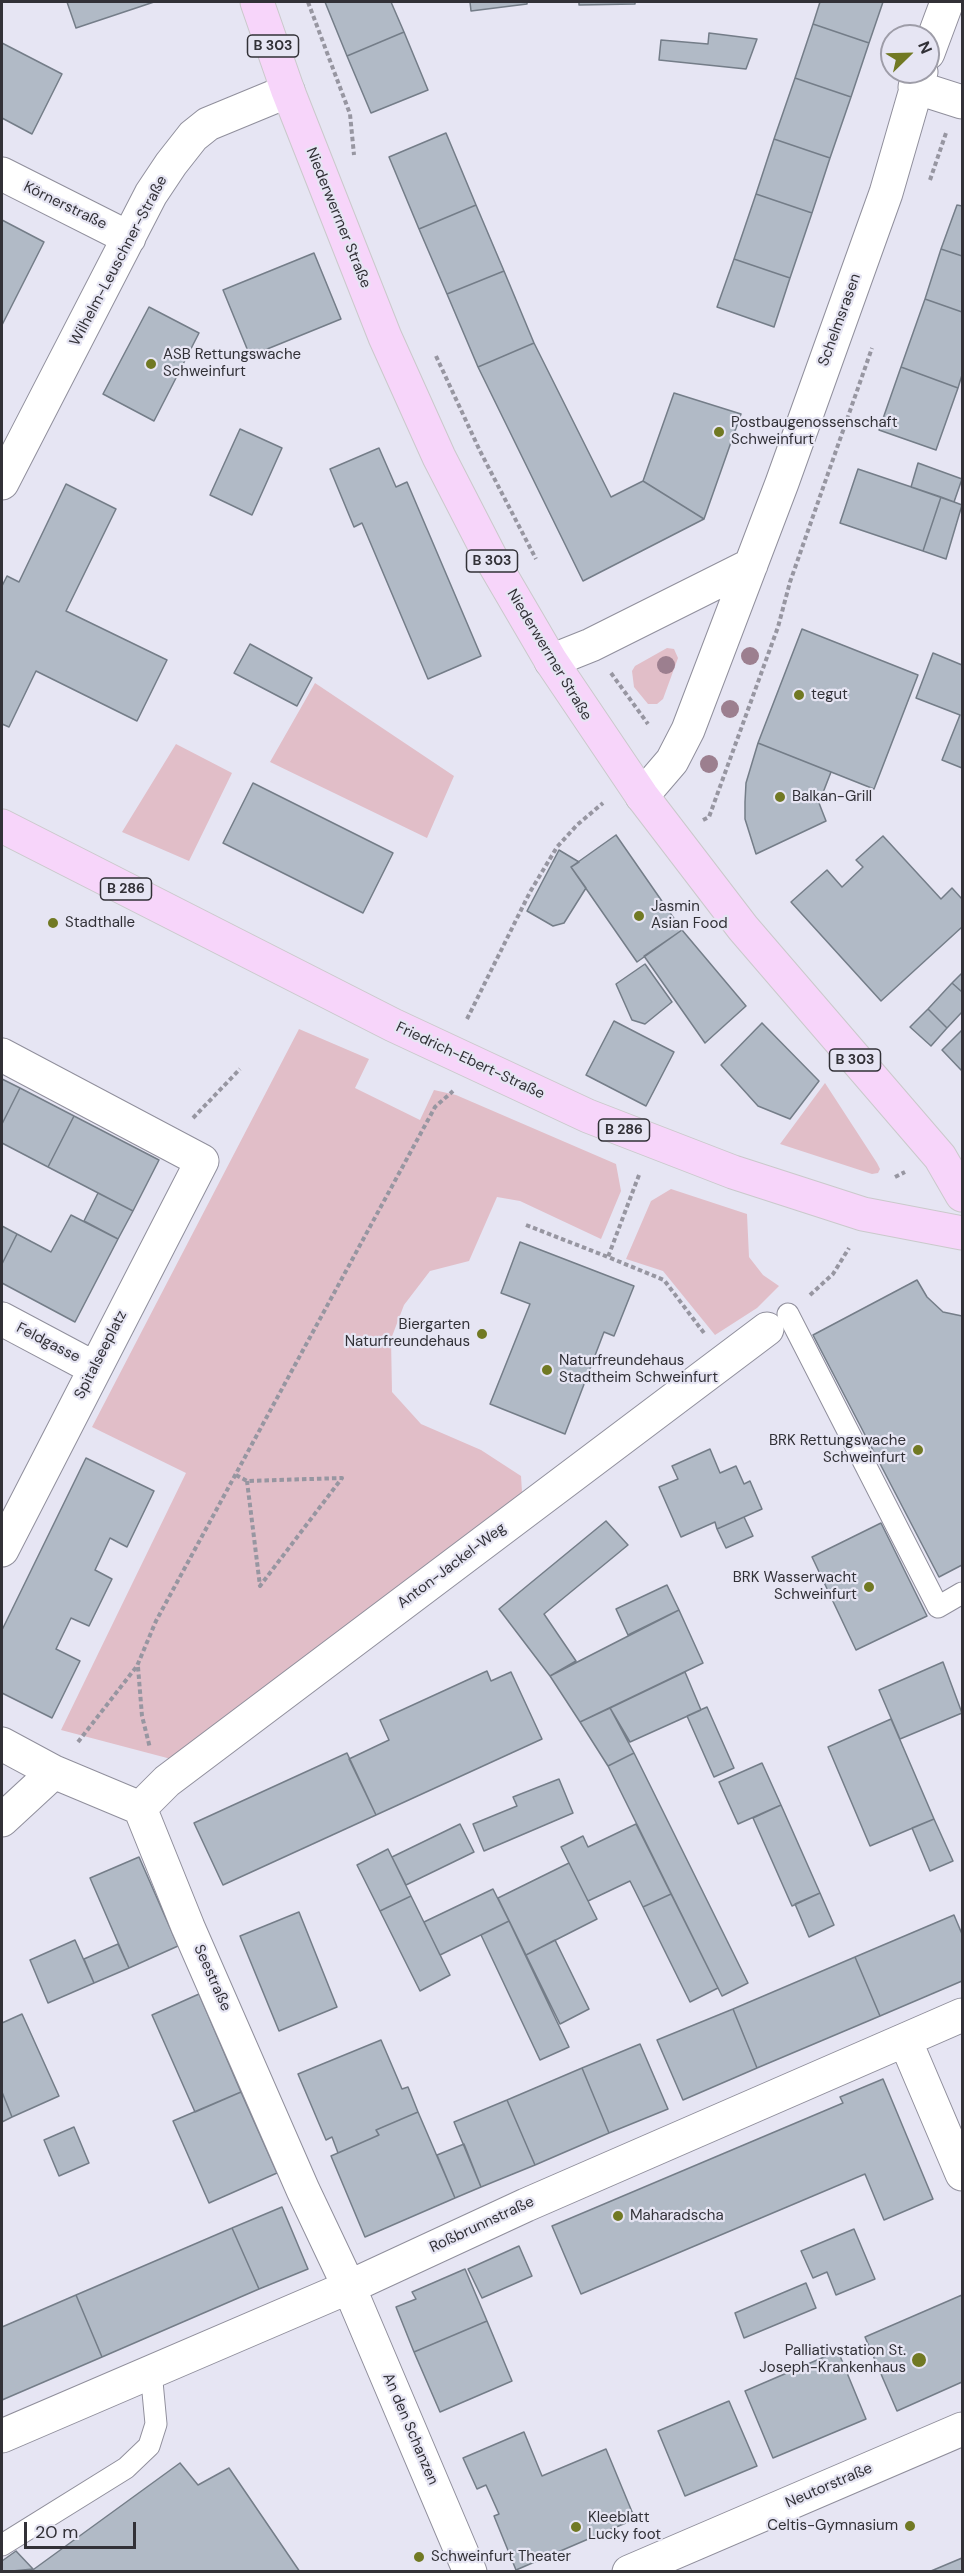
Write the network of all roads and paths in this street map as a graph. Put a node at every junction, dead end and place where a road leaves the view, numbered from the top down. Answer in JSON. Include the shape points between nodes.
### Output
{"nodes":[{"id":1,"x":257,"y":2,"type":"edge"},
{"id":2,"x":308,"y":2,"type":"edge"},
{"id":3,"x":947,"y":2,"type":"edge"},
{"id":4,"x":939,"y":24,"type":"edge"},
{"id":5,"x":917,"y":84,"type":"edge"},
{"id":6,"x":926,"y":84,"type":"edge"},
{"id":7,"x":288,"y":91,"type":"junction"},
{"id":8,"x":963,"y":102,"type":"edge"},
{"id":9,"x":354,"y":160,"type":"dead end"},
{"id":10,"x":2,"y":174,"type":"edge"},
{"id":11,"x":129,"y":238,"type":"junction"},
{"id":12,"x":432,"y":348,"type":"dead end"},
{"id":13,"x":2,"y":483,"type":"edge"},
{"id":14,"x":537,"y":561,"type":"dead end"},
{"id":15,"x":751,"y":566,"type":"junction"},
{"id":16,"x":790,"y":582,"type":"dead end"},
{"id":17,"x":550,"y":662,"type":"junction"},
{"id":18,"x":642,"y":796,"type":"junction"},
{"id":19,"x":603,"y":803,"type":"dead end"},
{"id":20,"x":709,"y":817,"type":"dead end"},
{"id":21,"x":2,"y":826,"type":"edge"},
{"id":22,"x":464,"y":1025,"type":"dead end"},
{"id":23,"x":2,"y":1055,"type":"edge"},
{"id":24,"x":240,"y":1069,"type":"dead end"},
{"id":25,"x":435,"y":1107,"type":"dead end"},
{"id":26,"x":197,"y":1111,"type":"dead end"},
{"id":27,"x":640,"y":1171,"type":"dead end"},
{"id":28,"x":963,"y":1195,"type":"edge"},
{"id":29,"x":526,"y":1226,"type":"dead end"},
{"id":30,"x":963,"y":1233,"type":"edge"},
{"id":31,"x":851,"y":1244,"type":"dead end"},
{"id":32,"x":608,"y":1257,"type":"junction"},
{"id":33,"x":2,"y":1319,"type":"edge"},
{"id":34,"x":778,"y":1322,"type":"junction"},
{"id":35,"x":723,"y":1363,"type":"junction"},
{"id":36,"x":94,"y":1368,"type":"junction"},
{"id":37,"x":236,"y":1475,"type":"junction"},
{"id":38,"x":247,"y":1481,"type":"junction"},
{"id":39,"x":2,"y":1550,"type":"edge"},
{"id":40,"x":963,"y":1593,"type":"edge"},
{"id":41,"x":138,"y":1666,"type":"junction"},
{"id":42,"x":2,"y":1744,"type":"edge"},
{"id":43,"x":54,"y":1772,"type":"junction"},
{"id":44,"x":166,"y":1781,"type":"junction"},
{"id":45,"x":140,"y":1808,"type":"junction"},
{"id":46,"x":2,"y":1820,"type":"edge"},
{"id":47,"x":963,"y":2016,"type":"edge"},
{"id":48,"x":905,"y":2040,"type":"junction"},
{"id":49,"x":963,"y":2174,"type":"edge"},
{"id":50,"x":349,"y":2287,"type":"junction"},
{"id":51,"x":151,"y":2371,"type":"junction"},
{"id":52,"x":963,"y":2429,"type":"edge"},
{"id":53,"x":2,"y":2436,"type":"edge"},
{"id":54,"x":2,"y":2545,"type":"edge"},
{"id":55,"x":470,"y":2571,"type":"edge"},
{"id":56,"x":629,"y":2571,"type":"edge"}],
"edges":[{"from":1,"to":7,"type":"main road","name":"Niederwerrner Straße","number":"B 303"},
{"from":2,"to":9,"type":"path","via":[[350,114]]},
{"from":3,"to":4,"type":"street"},
{"from":5,"to":15,"type":"street","name":"Schelmsrasen","via":[[886,193]]},
{"from":6,"to":8,"type":"street"},
{"from":7,"to":11,"type":"street","name":"Wilhelm-Leuschner-Straße","via":[[225,114],[193,136],[151,194]]},
{"from":7,"to":17,"type":"main road","name":"Niederwerrner Straße","number":"B 303","via":[[385,336],[440,457]]},
{"from":10,"to":11,"type":"street","name":"Körnerstraße"},
{"from":11,"to":13,"type":"street","name":"Wilhelm-Leuschner-Straße"},
{"from":12,"to":14,"type":"path"},
{"from":15,"to":17,"type":"street"},
{"from":15,"to":18,"type":"street","name":"Schelmsrasen","via":[[682,745]]},
{"from":16,"to":20,"type":"path","via":[[778,627]]},
{"from":17,"to":18,"type":"main road","name":"Niederwerrner Straße","number":"B 303"},
{"from":18,"to":28,"type":"main road","name":"Niederwerrner Straße","number":"B 303","via":[[743,928],[940,1157]]},
{"from":19,"to":22,"type":"path","via":[[557,847],[530,892]]},
{"from":21,"to":30,"type":"main road","name":"Friedrich-Ebert-Straße","number":"B 286","via":[[393,1025],[588,1116],[733,1172],[863,1214]]},
{"from":23,"to":36,"type":"street","name":"Spitalseeplatz","via":[[202,1161]]},
{"from":24,"to":26,"type":"path"},
{"from":25,"to":37,"type":"path"},
{"from":27,"to":32,"type":"path"},
{"from":29,"to":32,"type":"path"},
{"from":31,"to":34,"type":"path","via":[[833,1274]]},
{"from":32,"to":35,"type":"path","via":[[664,1280]]},
{"from":33,"to":36,"type":"street","name":"Feldgasse"},
{"from":34,"to":35,"type":"street","name":"Anton-Jackel-Weg"},
{"from":34,"to":40,"type":"lane","via":[[938,1607]]},
{"from":35,"to":44,"type":"street","name":"Anton-Jackel-Weg"},
{"from":36,"to":39,"type":"street","name":"Spitalseeplatz"},
{"from":37,"to":38,"type":"path"},
{"from":37,"to":41,"type":"path","via":[[156,1621]]},
{"from":38,"to":38,"type":"path","via":[[342,1478],[260,1586],[258,1574]]},
{"from":41,"to":43,"type":"path"},
{"from":41,"to":44,"type":"path","via":[[142,1716],[158,1769]]},
{"from":42,"to":43,"type":"street"},
{"from":43,"to":45,"type":"street"},
{"from":43,"to":46,"type":"street"},
{"from":44,"to":45,"type":"street","name":"Anton-Jackel-Weg"},
{"from":45,"to":50,"type":"street","name":"Seestraße","via":[[188,1927]]},
{"from":47,"to":48,"type":"street","name":"Roßbrunnstraße"},
{"from":48,"to":49,"type":"street"},
{"from":48,"to":50,"type":"street","name":"Roßbrunnstraße","via":[[526,2205]]},
{"from":50,"to":51,"type":"street","name":"Roßbrunnstraße"},
{"from":50,"to":55,"type":"street","name":"An den Schanzen"},
{"from":51,"to":53,"type":"street","name":"Roßbrunnstraße"},
{"from":51,"to":54,"type":"lane","via":[[156,2424],[149,2446],[126,2468]]},
{"from":52,"to":56,"type":"street","name":"Neutorstraße"}]}
